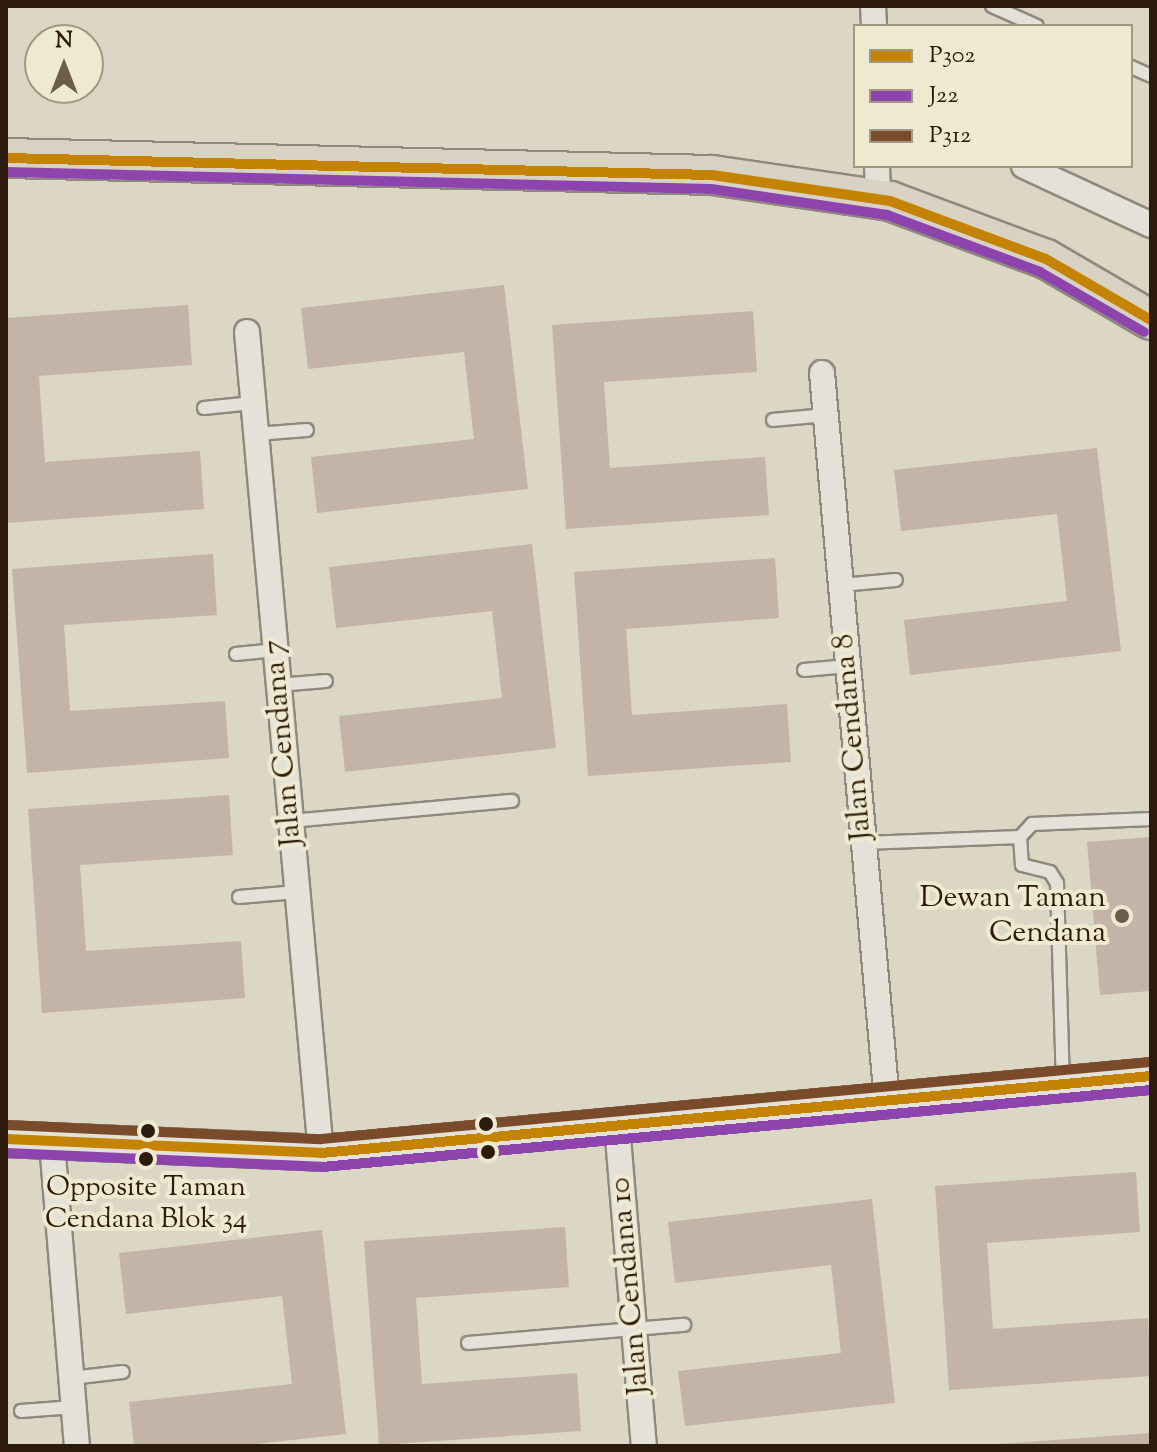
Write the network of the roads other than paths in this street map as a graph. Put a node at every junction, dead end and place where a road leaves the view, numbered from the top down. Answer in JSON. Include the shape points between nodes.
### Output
{"nodes":[{"id":1,"x":992,"y":6,"type":"edge"},
{"id":2,"x":1032,"y":24,"type":"edge"},
{"id":3,"x":6,"y":158,"type":"edge"},
{"id":4,"x":1028,"y":168,"type":"edge"},
{"id":5,"x":877,"y":182,"type":"edge"},
{"id":6,"x":1151,"y":225,"type":"edge"},
{"id":7,"x":1151,"y":320,"type":"edge"},
{"id":8,"x":247,"y":332,"type":"dead end"},
{"id":9,"x":822,"y":373,"type":"dead end"},
{"id":10,"x":253,"y":403,"type":"junction"},
{"id":11,"x":204,"y":408,"type":"dead end"},
{"id":12,"x":825,"y":415,"type":"junction"},
{"id":13,"x":773,"y":420,"type":"dead end"},
{"id":14,"x":307,"y":430,"type":"dead end"},
{"id":15,"x":256,"y":434,"type":"junction"},
{"id":16,"x":896,"y":580,"type":"dead end"},
{"id":17,"x":841,"y":585,"type":"junction"},
{"id":18,"x":276,"y":650,"type":"junction"},
{"id":19,"x":236,"y":654,"type":"dead end"},
{"id":20,"x":848,"y":666,"type":"junction"},
{"id":21,"x":804,"y":670,"type":"dead end"},
{"id":22,"x":326,"y":681,"type":"dead end"},
{"id":23,"x":278,"y":685,"type":"junction"},
{"id":24,"x":512,"y":801,"type":"dead end"},
{"id":25,"x":1151,"y":819,"type":"edge"},
{"id":26,"x":291,"y":821,"type":"junction"},
{"id":27,"x":1020,"y":837,"type":"junction"},
{"id":28,"x":864,"y":843,"type":"junction"},
{"id":29,"x":297,"y":892,"type":"junction"},
{"id":30,"x":239,"y":897,"type":"dead end"},
{"id":31,"x":1151,"y":1076,"type":"edge"},
{"id":32,"x":1063,"y":1085,"type":"junction"},
{"id":33,"x":887,"y":1101,"type":"junction"},
{"id":34,"x":617,"y":1126,"type":"junction"},
{"id":35,"x":6,"y":1139,"type":"edge"},
{"id":36,"x":52,"y":1143,"type":"junction"},
{"id":37,"x":321,"y":1153,"type":"junction"},
{"id":38,"x":684,"y":1325,"type":"dead end"},
{"id":39,"x":634,"y":1330,"type":"junction"},
{"id":40,"x":468,"y":1343,"type":"dead end"},
{"id":41,"x":123,"y":1372,"type":"dead end"},
{"id":42,"x":71,"y":1378,"type":"junction"},
{"id":43,"x":74,"y":1407,"type":"junction"},
{"id":44,"x":21,"y":1411,"type":"dead end"},
{"id":45,"x":77,"y":1446,"type":"edge"},
{"id":46,"x":644,"y":1446,"type":"edge"}],
"edges":[{"from":1,"to":2,"type":"lane"},
{"from":3,"to":5,"type":"main road"},
{"from":4,"to":6,"type":"street"},
{"from":5,"to":7,"type":"main road","via":[[1046,259]]},
{"from":8,"to":10,"type":"street","name":"Jalan Cendana 7"},
{"from":9,"to":12,"type":"street","name":"Jalan Cendana 8"},
{"from":10,"to":11,"type":"lane"},
{"from":10,"to":15,"type":"street","name":"Jalan Cendana 7"},
{"from":12,"to":13,"type":"lane"},
{"from":12,"to":17,"type":"street","name":"Jalan Cendana 8"},
{"from":14,"to":15,"type":"lane"},
{"from":15,"to":18,"type":"street","name":"Jalan Cendana 7"},
{"from":16,"to":17,"type":"lane"},
{"from":17,"to":20,"type":"street","name":"Jalan Cendana 8"},
{"from":18,"to":19,"type":"lane"},
{"from":18,"to":23,"type":"street","name":"Jalan Cendana 7"},
{"from":20,"to":21,"type":"lane"},
{"from":20,"to":28,"type":"street","name":"Jalan Cendana 8"},
{"from":22,"to":23,"type":"lane"},
{"from":23,"to":26,"type":"street","name":"Jalan Cendana 7"},
{"from":24,"to":26,"type":"lane"},
{"from":25,"to":27,"type":"lane","via":[[1032,824]]},
{"from":26,"to":29,"type":"street","name":"Jalan Cendana 7"},
{"from":27,"to":28,"type":"lane"},
{"from":27,"to":32,"type":"lane","via":[[1022,865],[1050,872],[1057,883]]},
{"from":28,"to":33,"type":"street","name":"Jalan Cendana 8"},
{"from":29,"to":30,"type":"lane"},
{"from":29,"to":37,"type":"street","name":"Jalan Cendana 7"},
{"from":31,"to":32,"type":"street"},
{"from":32,"to":33,"type":"street"},
{"from":33,"to":34,"type":"street"},
{"from":34,"to":37,"type":"street"},
{"from":34,"to":39,"type":"street","name":"Jalan Cendana 10"},
{"from":35,"to":36,"type":"street"},
{"from":36,"to":37,"type":"street"},
{"from":36,"to":42,"type":"street"},
{"from":38,"to":39,"type":"lane"},
{"from":39,"to":40,"type":"lane"},
{"from":39,"to":46,"type":"street","name":"Jalan Cendana 10"},
{"from":41,"to":42,"type":"lane"},
{"from":42,"to":43,"type":"street"},
{"from":43,"to":44,"type":"lane"},
{"from":43,"to":45,"type":"street"}]}
